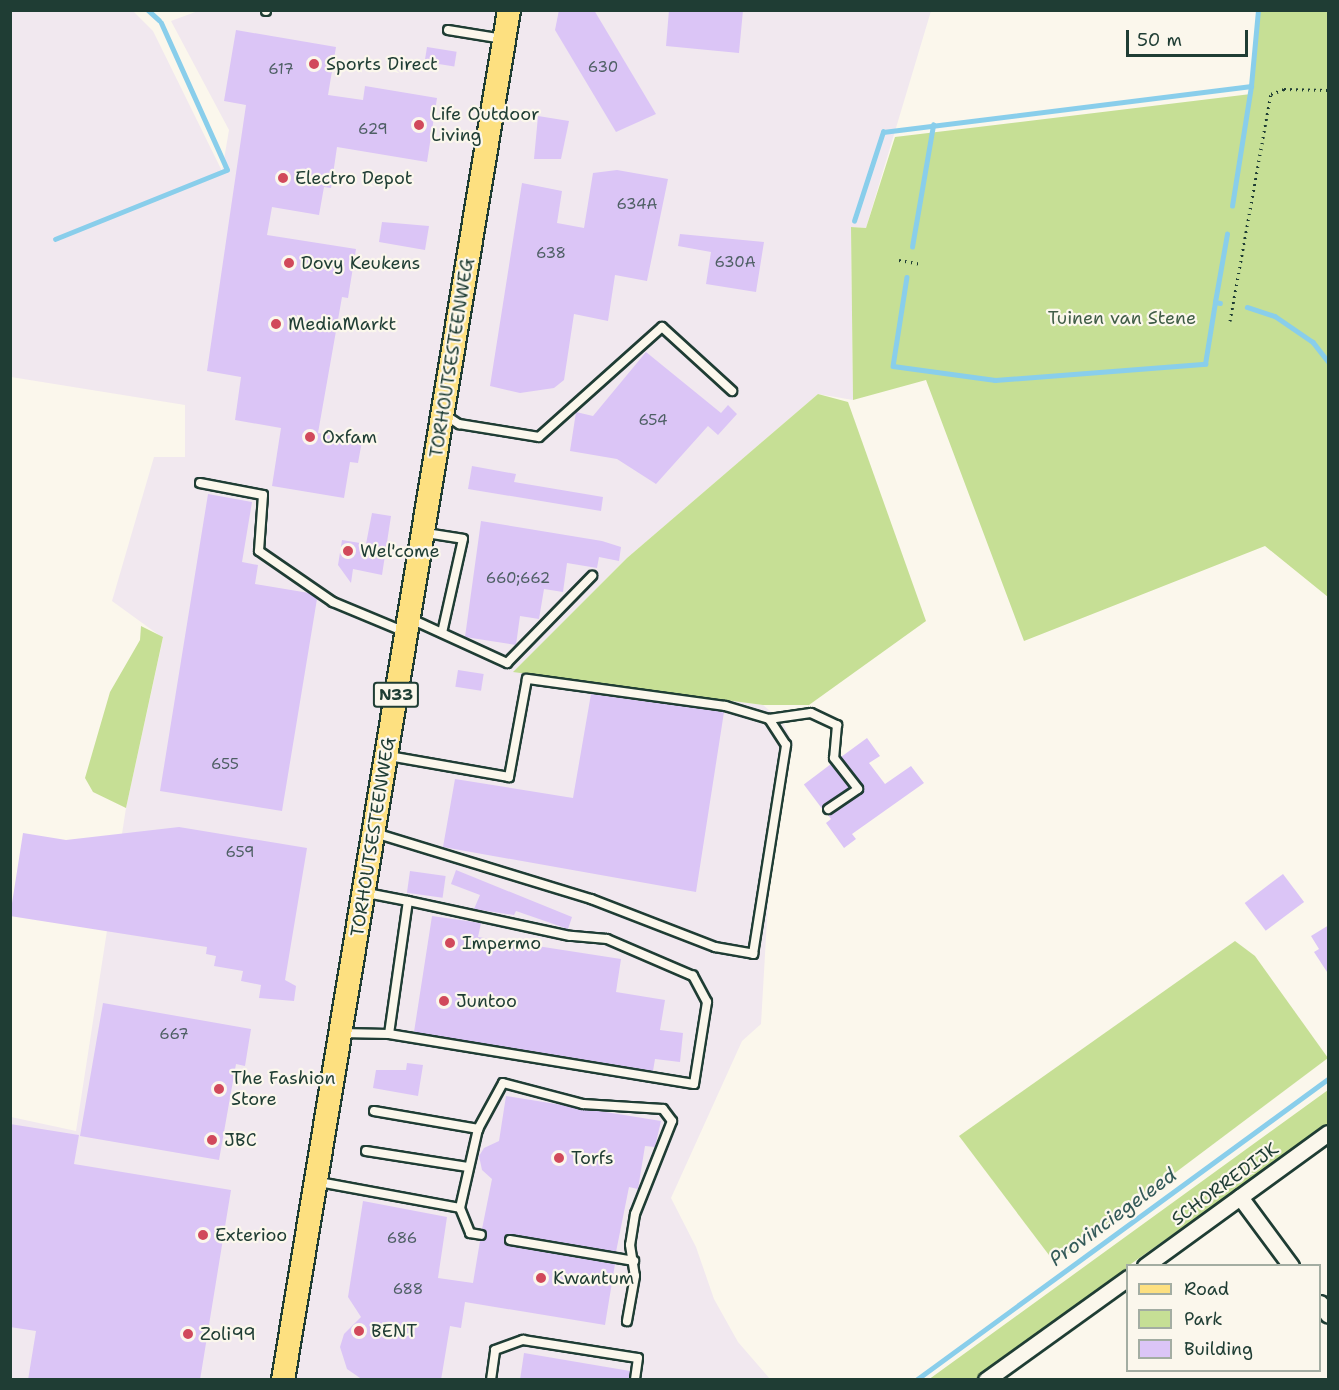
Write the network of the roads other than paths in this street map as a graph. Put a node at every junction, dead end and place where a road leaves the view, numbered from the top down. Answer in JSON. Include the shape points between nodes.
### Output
{"nodes":[{"id":1,"x":509,"y":10,"type":"edge"},
{"id":2,"x":448,"y":30,"type":"dead end"},
{"id":3,"x":504,"y":39,"type":"junction"},
{"id":4,"x":732,"y":391,"type":"dead end"},
{"id":5,"x":443,"y":414,"type":"junction"},
{"id":6,"x":200,"y":483,"type":"dead end"},
{"id":7,"x":424,"y":532,"type":"junction"},
{"id":8,"x":592,"y":576,"type":"dead end"},
{"id":9,"x":408,"y":625,"type":"junction"},
{"id":10,"x":442,"y":633,"type":"junction"},
{"id":11,"x":769,"y":719,"type":"junction"},
{"id":12,"x":386,"y":755,"type":"junction"},
{"id":13,"x":828,"y":809,"type":"dead end"},
{"id":14,"x":373,"y":833,"type":"junction"},
{"id":15,"x":363,"y":892,"type":"junction"},
{"id":16,"x":408,"y":901,"type":"junction"},
{"id":17,"x":340,"y":1033,"type":"junction"},
{"id":18,"x":389,"y":1034,"type":"junction"},
{"id":19,"x":374,"y":1111,"type":"dead end"},
{"id":20,"x":478,"y":1129,"type":"junction"},
{"id":21,"x":1329,"y":1133,"type":"edge"},
{"id":22,"x":366,"y":1151,"type":"dead end"},
{"id":23,"x":468,"y":1167,"type":"junction"},
{"id":24,"x":315,"y":1180,"type":"junction"},
{"id":25,"x":1240,"y":1197,"type":"junction"},
{"id":26,"x":460,"y":1208,"type":"junction"},
{"id":27,"x":481,"y":1235,"type":"dead end"},
{"id":28,"x":510,"y":1240,"type":"dead end"},
{"id":29,"x":634,"y":1261,"type":"junction"},
{"id":30,"x":1148,"y":1264,"type":"edge"},
{"id":31,"x":1290,"y":1264,"type":"edge"},
{"id":32,"x":1126,"y":1279,"type":"edge"},
{"id":33,"x":627,"y":1321,"type":"dead end"},
{"id":34,"x":283,"y":1380,"type":"edge"},
{"id":35,"x":491,"y":1380,"type":"edge"},
{"id":36,"x":635,"y":1380,"type":"edge"},
{"id":37,"x":986,"y":1380,"type":"edge"}],
"edges":[{"from":1,"to":3,"type":"main road","name":"TORHOUTSESTEENWEG","number":"N33"},
{"from":2,"to":3,"type":"lane"},
{"from":3,"to":5,"type":"main road","name":"TORHOUTSESTEENWEG","number":"N33"},
{"from":4,"to":5,"type":"lane","via":[[662,327],[539,436],[459,424]]},
{"from":5,"to":7,"type":"main road","name":"TORHOUTSESTEENWEG","number":"N33"},
{"from":6,"to":9,"type":"lane","via":[[263,495],[259,551],[333,602]]},
{"from":7,"to":9,"type":"main road","name":"TORHOUTSESTEENWEG","number":"N33"},
{"from":7,"to":10,"type":"lane","via":[[463,539]]},
{"from":8,"to":10,"type":"lane","via":[[507,663]]},
{"from":9,"to":10,"type":"lane"},
{"from":9,"to":12,"type":"main road","name":"TORHOUTSESTEENWEG","number":"N33"},
{"from":11,"to":12,"type":"lane","via":[[725,706],[527,679],[509,777]]},
{"from":11,"to":13,"type":"lane","via":[[811,713],[837,725],[834,758],[858,789]]},
{"from":11,"to":14,"type":"lane","via":[[786,745],[753,954],[715,947],[591,899]]},
{"from":12,"to":14,"type":"main road","name":"TORHOUTSESTEENWEG","number":"N33"},
{"from":14,"to":15,"type":"main road","name":"TORHOUTSESTEENWEG","number":"N33"},
{"from":15,"to":16,"type":"lane"},
{"from":15,"to":17,"type":"main road","name":"TORHOUTSESTEENWEG","number":"N33"},
{"from":16,"to":18,"type":"lane"},
{"from":16,"to":18,"type":"lane","via":[[570,936],[607,939],[693,976],[707,1002],[694,1084]]},
{"from":17,"to":18,"type":"lane"},
{"from":17,"to":24,"type":"main road","name":"TORHOUTSESTEENWEG","number":"N33"},
{"from":19,"to":20,"type":"lane"},
{"from":20,"to":23,"type":"lane"},
{"from":20,"to":29,"type":"lane","via":[[503,1083],[583,1104],[663,1109],[672,1121],[635,1214],[630,1245]]},
{"from":21,"to":25,"type":"street","name":"SCHORREDIJK"},
{"from":22,"to":23,"type":"lane"},
{"from":23,"to":26,"type":"lane"},
{"from":24,"to":26,"type":"lane","via":[[333,1188]]},
{"from":24,"to":34,"type":"main road","name":"TORHOUTSESTEENWEG","number":"N33"},
{"from":25,"to":30,"type":"street","name":"SCHORREDIJK"},
{"from":25,"to":31,"type":"street"},
{"from":26,"to":27,"type":"lane","via":[[470,1233]]},
{"from":28,"to":29,"type":"lane"},
{"from":29,"to":33,"type":"lane"},
{"from":32,"to":37,"type":"street"},
{"from":35,"to":36,"type":"lane","via":[[495,1350],[523,1340],[638,1358]]}]}
